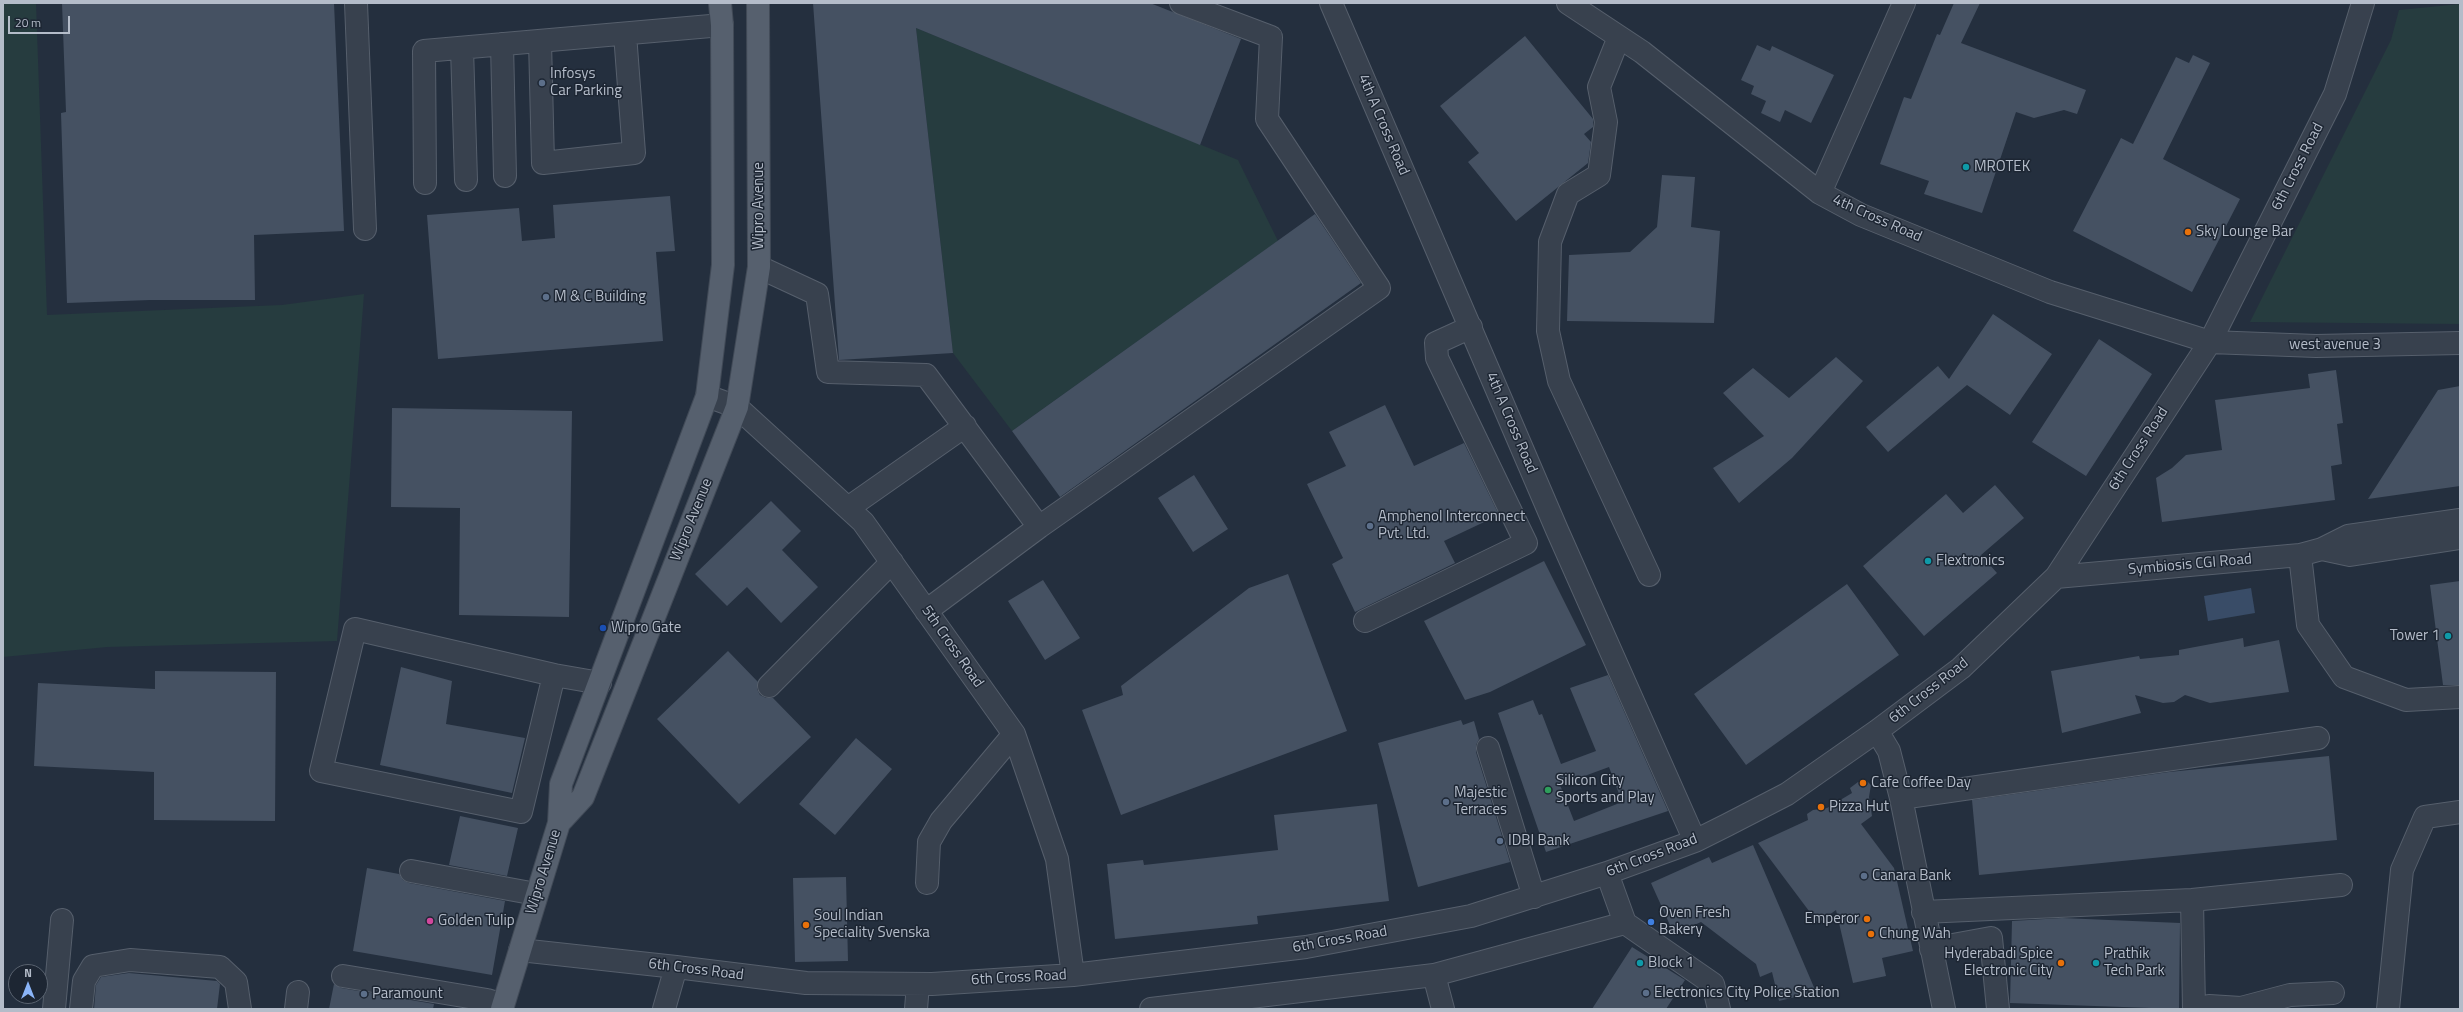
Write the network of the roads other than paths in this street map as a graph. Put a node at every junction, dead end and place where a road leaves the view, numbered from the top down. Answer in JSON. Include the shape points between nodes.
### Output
{"nodes":[{"id":1,"x":356,"y":3,"type":"edge"},
{"id":2,"x":720,"y":3,"type":"edge"},
{"id":3,"x":758,"y":3,"type":"edge"},
{"id":4,"x":1182,"y":3,"type":"edge"},
{"id":5,"x":1331,"y":3,"type":"edge"},
{"id":6,"x":1568,"y":3,"type":"edge"},
{"id":7,"x":1904,"y":3,"type":"edge"},
{"id":8,"x":2363,"y":3,"type":"edge"},
{"id":9,"x":722,"y":24,"type":"junction"},
{"id":10,"x":625,"y":34,"type":"junction"},
{"id":11,"x":1619,"y":37,"type":"junction"},
{"id":12,"x":540,"y":41,"type":"junction"},
{"id":13,"x":502,"y":44,"type":"junction"},
{"id":14,"x":462,"y":48,"type":"junction"},
{"id":15,"x":505,"y":176,"type":"dead end"},
{"id":16,"x":466,"y":180,"type":"dead end"},
{"id":17,"x":425,"y":183,"type":"dead end"},
{"id":18,"x":1820,"y":193,"type":"junction"},
{"id":19,"x":365,"y":229,"type":"dead end"},
{"id":20,"x":759,"y":267,"type":"junction"},
{"id":21,"x":1471,"y":327,"type":"junction"},
{"id":22,"x":2210,"y":342,"type":"junction"},
{"id":23,"x":2460,"y":344,"type":"edge"},
{"id":24,"x":707,"y":396,"type":"junction"},
{"id":25,"x":738,"y":407,"type":"junction"},
{"id":26,"x":965,"y":426,"type":"junction"},
{"id":27,"x":848,"y":508,"type":"junction"},
{"id":28,"x":2460,"y":520,"type":"edge"},
{"id":29,"x":1039,"y":527,"type":"junction"},
{"id":30,"x":1557,"y":530,"type":"junction"},
{"id":31,"x":2460,"y":538,"type":"edge"},
{"id":32,"x":1526,"y":543,"type":"junction"},
{"id":33,"x":2322,"y":549,"type":"junction"},
{"id":34,"x":2300,"y":555,"type":"junction"},
{"id":35,"x":892,"y":562,"type":"junction"},
{"id":36,"x":1649,"y":575,"type":"dead end"},
{"id":37,"x":2056,"y":577,"type":"junction"},
{"id":38,"x":926,"y":611,"type":"junction"},
{"id":39,"x":1365,"y":621,"type":"dead end"},
{"id":40,"x":554,"y":675,"type":"junction"},
{"id":41,"x":600,"y":683,"type":"junction"},
{"id":42,"x":769,"y":686,"type":"dead end"},
{"id":43,"x":2460,"y":697,"type":"edge"},
{"id":44,"x":1877,"y":731,"type":"junction"},
{"id":45,"x":1014,"y":734,"type":"junction"},
{"id":46,"x":2318,"y":738,"type":"dead end"},
{"id":47,"x":1488,"y":748,"type":"dead end"},
{"id":48,"x":1901,"y":798,"type":"junction"},
{"id":49,"x":2460,"y":812,"type":"edge"},
{"id":50,"x":559,"y":823,"type":"junction"},
{"id":51,"x":1695,"y":841,"type":"junction"},
{"id":52,"x":411,"y":871,"type":"dead end"},
{"id":53,"x":1607,"y":874,"type":"junction"},
{"id":54,"x":928,"y":883,"type":"dead end"},
{"id":55,"x":2342,"y":885,"type":"dead end"},
{"id":56,"x":536,"y":894,"type":"junction"},
{"id":57,"x":1534,"y":897,"type":"junction"},
{"id":58,"x":2192,"y":900,"type":"junction"},
{"id":59,"x":1990,"y":908,"type":"junction"},
{"id":60,"x":1923,"y":912,"type":"junction"},
{"id":61,"x":62,"y":920,"type":"dead end"},
{"id":62,"x":1625,"y":923,"type":"junction"},
{"id":63,"x":1991,"y":938,"type":"junction"},
{"id":64,"x":1931,"y":949,"type":"junction"},
{"id":65,"x":520,"y":950,"type":"junction"},
{"id":66,"x":676,"y":967,"type":"junction"},
{"id":67,"x":1073,"y":975,"type":"junction"},
{"id":68,"x":1434,"y":975,"type":"junction"},
{"id":69,"x":343,"y":976,"type":"dead end"},
{"id":70,"x":918,"y":984,"type":"junction"},
{"id":71,"x":2333,"y":993,"type":"dead end"},
{"id":72,"x":502,"y":1007,"type":"edge"},
{"id":73,"x":54,"y":1009,"type":"edge"},
{"id":74,"x":81,"y":1009,"type":"edge"},
{"id":75,"x":240,"y":1009,"type":"edge"},
{"id":76,"x":664,"y":1009,"type":"edge"},
{"id":77,"x":916,"y":1009,"type":"edge"},
{"id":78,"x":1151,"y":1009,"type":"edge"},
{"id":79,"x":1443,"y":1009,"type":"edge"},
{"id":80,"x":1719,"y":1009,"type":"edge"},
{"id":81,"x":1944,"y":1009,"type":"edge"},
{"id":82,"x":1998,"y":1009,"type":"edge"},
{"id":83,"x":2194,"y":1009,"type":"edge"},
{"id":84,"x":2206,"y":1009,"type":"edge"},
{"id":85,"x":2388,"y":1009,"type":"edge"}],
"edges":[{"from":1,"to":19,"type":"street"},
{"from":2,"to":9,"type":"main road","name":"Wipro Avenue"},
{"from":3,"to":20,"type":"main road","name":"Wipro Avenue"},
{"from":4,"to":29,"type":"street","via":[[1271,37],[1267,120],[1379,288]]},
{"from":5,"to":21,"type":"street","name":"4th A Cross Road"},
{"from":6,"to":11,"type":"street","name":"4th Cross Road"},
{"from":7,"to":18,"type":"street"},
{"from":8,"to":22,"type":"street","name":"6th Cross Road","via":[[2335,94]]},
{"from":9,"to":10,"type":"street"},
{"from":9,"to":24,"type":"main road","name":"Wipro Avenue","via":[[723,265]]},
{"from":10,"to":12,"type":"street"},
{"from":10,"to":12,"type":"street","via":[[634,153],[543,163]]},
{"from":11,"to":18,"type":"street","name":"4th Cross Road"},
{"from":11,"to":36,"type":"street","via":[[1599,87],[1606,122],[1599,176],[1568,194],[1550,242],[1548,331],[1559,381]]},
{"from":12,"to":13,"type":"street"},
{"from":13,"to":14,"type":"street"},
{"from":13,"to":15,"type":"street"},
{"from":14,"to":16,"type":"street"},
{"from":14,"to":17,"type":"street","via":[[424,50]]},
{"from":18,"to":22,"type":"street","name":"4th Cross Road","via":[[1861,215],[2050,292]]},
{"from":20,"to":25,"type":"main road","name":"Wipro Avenue"},
{"from":20,"to":26,"type":"street","via":[[817,294],[828,372],[926,375]]},
{"from":21,"to":30,"type":"street","name":"4th A Cross Road"},
{"from":21,"to":32,"type":"street","via":[[1436,343],[1437,358]]},
{"from":22,"to":23,"type":"street","name":"west avenue 3","via":[[2316,346]]},
{"from":22,"to":37,"type":"street","name":"6th Cross Road"},
{"from":24,"to":25,"type":"street","name":"5th Cross Road"},
{"from":24,"to":41,"type":"main road","name":"Wipro Avenue"},
{"from":25,"to":27,"type":"street","name":"5th Cross Road"},
{"from":25,"to":50,"type":"main road","name":"Wipro Avenue","via":[[583,797]]},
{"from":26,"to":27,"type":"street"},
{"from":26,"to":29,"type":"street"},
{"from":27,"to":35,"type":"street","name":"5th Cross Road","via":[[863,522]]},
{"from":28,"to":33,"type":"street","name":"Symbiosis CGI Road","via":[[2348,536]]},
{"from":29,"to":38,"type":"street"},
{"from":30,"to":32,"type":"street"},
{"from":30,"to":51,"type":"street","name":"4th A Cross Road"},
{"from":31,"to":33,"type":"street","name":"Symbiosis CGI Road","via":[[2350,555]]},
{"from":32,"to":39,"type":"street"},
{"from":33,"to":34,"type":"street","name":"Symbiosis CGI Road"},
{"from":34,"to":37,"type":"street","name":"Symbiosis CGI Road"},
{"from":34,"to":43,"type":"street","via":[[2308,624],[2344,678],[2406,700]]},
{"from":35,"to":38,"type":"street","name":"5th Cross Road"},
{"from":35,"to":42,"type":"street"},
{"from":37,"to":44,"type":"street","name":"6th Cross Road","via":[[1961,668]]},
{"from":38,"to":45,"type":"street","name":"5th Cross Road"},
{"from":40,"to":40,"type":"street","via":[[355,629],[321,771],[521,812]]},
{"from":40,"to":41,"type":"street"},
{"from":41,"to":50,"type":"main road","name":"Wipro Avenue","via":[[561,784]]},
{"from":44,"to":48,"type":"street","via":[[1889,750]]},
{"from":44,"to":51,"type":"street","name":"6th Cross Road","via":[[1787,794]]},
{"from":45,"to":54,"type":"street","via":[[941,821],[929,842]]},
{"from":45,"to":67,"type":"street","name":"5th Cross Road","via":[[1058,859]]},
{"from":46,"to":48,"type":"street"},
{"from":47,"to":57,"type":"street"},
{"from":48,"to":60,"type":"street"},
{"from":49,"to":85,"type":"street","via":[[2425,817],[2402,870]]},
{"from":50,"to":56,"type":"main road","name":"Wipro Avenue"},
{"from":51,"to":53,"type":"street","name":"6th Cross Road"},
{"from":52,"to":56,"type":"street"},
{"from":53,"to":57,"type":"street","name":"6th Cross Road"},
{"from":53,"to":62,"type":"street"},
{"from":55,"to":58,"type":"street"},
{"from":56,"to":65,"type":"main road","name":"Wipro Avenue"},
{"from":57,"to":67,"type":"street","name":"6th Cross Road","via":[[1471,916],[1306,947]]},
{"from":58,"to":59,"type":"street"},
{"from":58,"to":83,"type":"street"},
{"from":59,"to":60,"type":"street"},
{"from":59,"to":63,"type":"street"},
{"from":60,"to":64,"type":"street"},
{"from":61,"to":73,"type":"street"},
{"from":62,"to":68,"type":"street"},
{"from":62,"to":80,"type":"street","via":[[1713,984]]},
{"from":63,"to":64,"type":"street"},
{"from":63,"to":82,"type":"street"},
{"from":64,"to":81,"type":"street"},
{"from":65,"to":66,"type":"street","name":"6th Cross Road"},
{"from":65,"to":72,"type":"main road","name":"Wipro Avenue"},
{"from":66,"to":70,"type":"street","name":"6th Cross Road","via":[[806,983]]},
{"from":66,"to":76,"type":"street"},
{"from":67,"to":70,"type":"street","name":"6th Cross Road"},
{"from":68,"to":78,"type":"street"},
{"from":68,"to":79,"type":"street"},
{"from":69,"to":72,"type":"street","via":[[487,1000]]},
{"from":70,"to":77,"type":"street"},
{"from":71,"to":84,"type":"street","via":[[2290,995],[2241,1008],[2210,1006]]},
{"from":74,"to":75,"type":"street","via":[[84,981],[93,966],[130,960],[220,967],[236,982]]}]}
